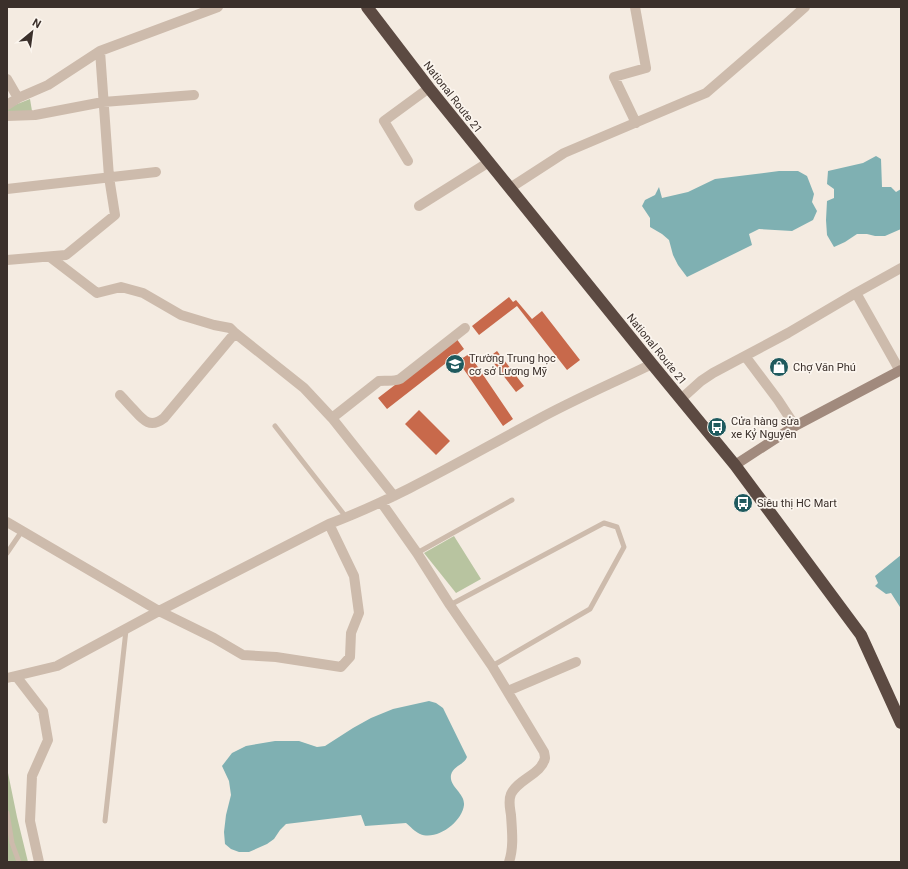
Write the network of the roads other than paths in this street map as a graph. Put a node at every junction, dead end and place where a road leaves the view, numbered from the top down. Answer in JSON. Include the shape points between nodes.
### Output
{"nodes":[{"id":1,"x":218,"y":7,"type":"edge"},
{"id":2,"x":367,"y":7,"type":"edge"},
{"id":3,"x":635,"y":7,"type":"edge"},
{"id":4,"x":805,"y":7,"type":"edge"},
{"id":5,"x":201,"y":10,"type":"edge"},
{"id":6,"x":100,"y":51,"type":"junction"},
{"id":7,"x":7,"y":79,"type":"edge"},
{"id":8,"x":429,"y":88,"type":"junction"},
{"id":9,"x":194,"y":95,"type":"dead end"},
{"id":10,"x":18,"y":98,"type":"junction"},
{"id":11,"x":104,"y":102,"type":"junction"},
{"id":12,"x":7,"y":105,"type":"edge"},
{"id":13,"x":7,"y":116,"type":"edge"},
{"id":14,"x":636,"y":123,"type":"junction"},
{"id":15,"x":408,"y":161,"type":"dead end"},
{"id":16,"x":489,"y":162,"type":"junction"},
{"id":17,"x":156,"y":172,"type":"dead end"},
{"id":18,"x":109,"y":177,"type":"junction"},
{"id":19,"x":510,"y":188,"type":"junction"},
{"id":20,"x":7,"y":189,"type":"edge"},
{"id":21,"x":419,"y":206,"type":"dead end"},
{"id":22,"x":50,"y":257,"type":"junction"},
{"id":23,"x":7,"y":260,"type":"edge"},
{"id":24,"x":901,"y":268,"type":"edge"},
{"id":25,"x":856,"y":293,"type":"junction"},
{"id":26,"x":465,"y":328,"type":"dead end"},
{"id":27,"x":235,"y":333,"type":"junction"},
{"id":28,"x":745,"y":356,"type":"junction"},
{"id":29,"x":652,"y":364,"type":"junction"},
{"id":30,"x":901,"y":370,"type":"edge"},
{"id":31,"x":120,"y":395,"type":"dead end"},
{"id":32,"x":681,"y":399,"type":"junction"},
{"id":33,"x":332,"y":418,"type":"junction"},
{"id":34,"x":275,"y":426,"type":"dead end"},
{"id":35,"x":795,"y":426,"type":"junction"},
{"id":36,"x":735,"y":465,"type":"junction"},
{"id":37,"x":394,"y":496,"type":"junction"},
{"id":38,"x":512,"y":500,"type":"dead end"},
{"id":39,"x":381,"y":502,"type":"junction"},
{"id":40,"x":346,"y":517,"type":"junction"},
{"id":41,"x":7,"y":522,"type":"edge"},
{"id":42,"x":329,"y":524,"type":"junction"},
{"id":43,"x":22,"y":530,"type":"junction"},
{"id":44,"x":7,"y":553,"type":"edge"},
{"id":45,"x":417,"y":553,"type":"junction"},
{"id":46,"x":450,"y":605,"type":"junction"},
{"id":47,"x":159,"y":611,"type":"junction"},
{"id":48,"x":126,"y":629,"type":"junction"},
{"id":49,"x":576,"y":662,"type":"dead end"},
{"id":50,"x":492,"y":666,"type":"junction"},
{"id":51,"x":11,"y":677,"type":"edge"},
{"id":52,"x":508,"y":691,"type":"junction"},
{"id":53,"x":901,"y":723,"type":"edge"},
{"id":54,"x":7,"y":813,"type":"edge"},
{"id":55,"x":105,"y":821,"type":"dead end"},
{"id":56,"x":19,"y":862,"type":"edge"},
{"id":57,"x":39,"y":862,"type":"edge"},
{"id":58,"x":509,"y":862,"type":"edge"}],
"edges":[{"from":1,"to":5,"type":"street"},
{"from":2,"to":8,"type":"highway","name":"National Route 21"},
{"from":3,"to":14,"type":"street","via":[[646,68],[614,77]]},
{"from":4,"to":14,"type":"street","via":[[706,93]]},
{"from":5,"to":6,"type":"street"},
{"from":6,"to":10,"type":"street","via":[[48,85]]},
{"from":6,"to":11,"type":"street"},
{"from":7,"to":10,"type":"street"},
{"from":8,"to":15,"type":"street","via":[[384,121]]},
{"from":8,"to":16,"type":"highway","name":"National Route 21"},
{"from":9,"to":11,"type":"street"},
{"from":10,"to":12,"type":"street"},
{"from":11,"to":13,"type":"street","via":[[35,115]]},
{"from":11,"to":18,"type":"street"},
{"from":14,"to":19,"type":"street","via":[[564,153]]},
{"from":16,"to":19,"type":"highway","name":"National Route 21"},
{"from":16,"to":21,"type":"street"},
{"from":17,"to":18,"type":"street"},
{"from":18,"to":20,"type":"street"},
{"from":18,"to":22,"type":"street","via":[[115,215],[66,256]]},
{"from":19,"to":29,"type":"highway","name":"National Route 21"},
{"from":22,"to":23,"type":"street"},
{"from":22,"to":27,"type":"street","via":[[97,293],[121,287],[143,293],[181,315],[230,328]]},
{"from":24,"to":25,"type":"street"},
{"from":25,"to":28,"type":"street"},
{"from":25,"to":30,"type":"street"},
{"from":26,"to":33,"type":"street","via":[[400,379],[379,381]]},
{"from":27,"to":31,"type":"street","via":[[159,422],[154,424],[145,421]]},
{"from":27,"to":33,"type":"street","via":[[304,388]]},
{"from":28,"to":32,"type":"street","via":[[701,381]]},
{"from":28,"to":35,"type":"street"},
{"from":29,"to":32,"type":"highway","name":"National Route 21"},
{"from":29,"to":37,"type":"street","via":[[537,420]]},
{"from":30,"to":35,"type":"street"},
{"from":32,"to":36,"type":"highway","name":"National Route 21"},
{"from":33,"to":37,"type":"street"},
{"from":34,"to":40,"type":"lane"},
{"from":35,"to":36,"type":"street"},
{"from":36,"to":53,"type":"highway","name":"National Route 21","via":[[861,634]]},
{"from":37,"to":39,"type":"street"},
{"from":38,"to":45,"type":"lane"},
{"from":39,"to":40,"type":"street"},
{"from":39,"to":45,"type":"street"},
{"from":40,"to":42,"type":"street"},
{"from":41,"to":43,"type":"street"},
{"from":42,"to":47,"type":"street"},
{"from":42,"to":47,"type":"street","via":[[354,576],[360,613],[351,633],[350,657],[341,667],[276,657],[243,655]]},
{"from":43,"to":44,"type":"lane"},
{"from":43,"to":47,"type":"street"},
{"from":45,"to":46,"type":"street"},
{"from":46,"to":50,"type":"street"},
{"from":46,"to":50,"type":"lane","via":[[604,523],[617,527],[624,547],[590,609]]},
{"from":47,"to":48,"type":"street"},
{"from":48,"to":51,"type":"street","via":[[57,666]]},
{"from":48,"to":55,"type":"lane"},
{"from":49,"to":52,"type":"street"},
{"from":50,"to":52,"type":"street"},
{"from":51,"to":57,"type":"street","via":[[43,711],[48,740],[32,776],[30,821]]},
{"from":52,"to":58,"type":"street","via":[[544,752],[545,758],[541,767],[514,788],[511,795],[509,801],[512,847]]},
{"from":54,"to":56,"type":"lane","via":[[12,843]]}]}
